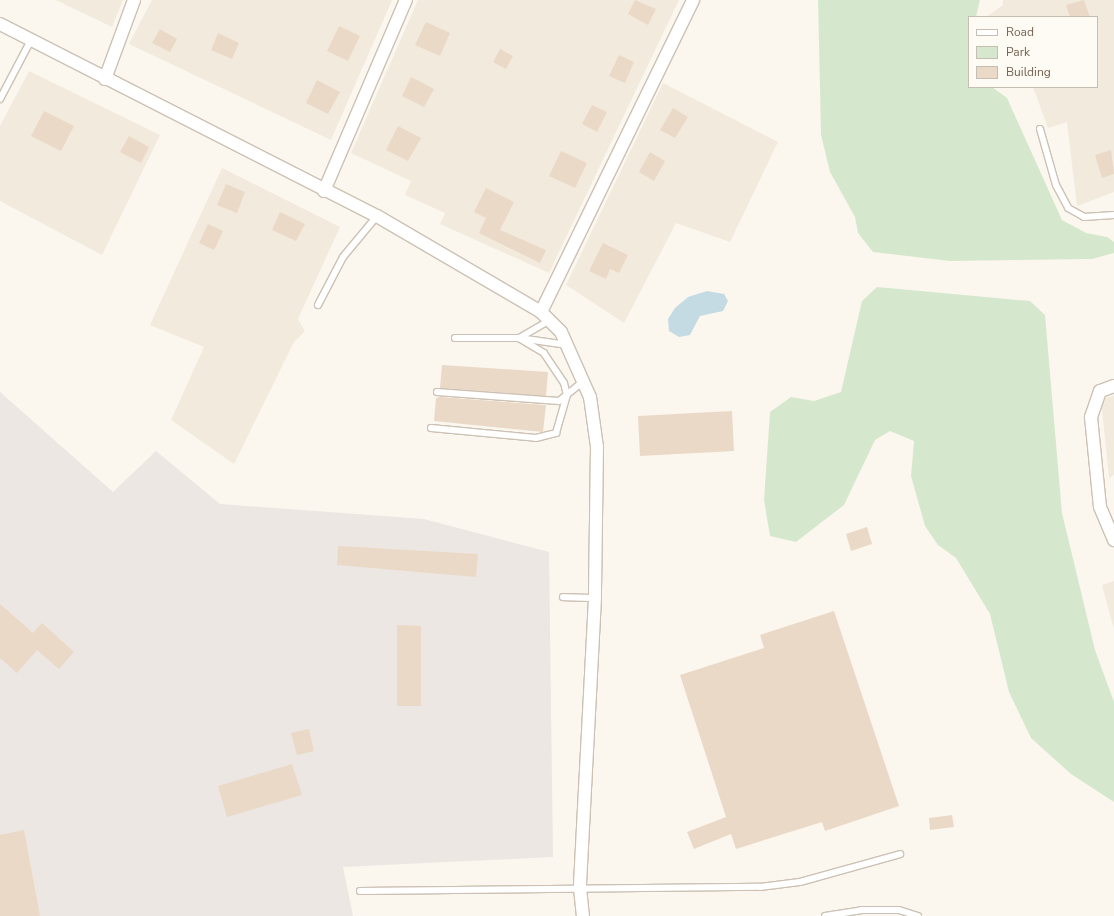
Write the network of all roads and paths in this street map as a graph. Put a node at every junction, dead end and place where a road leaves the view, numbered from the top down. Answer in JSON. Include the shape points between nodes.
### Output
{"nodes":[{"id":1,"x":134,"y":0,"type":"edge"},
{"id":2,"x":406,"y":0,"type":"edge"},
{"id":3,"x":693,"y":0,"type":"edge"},
{"id":4,"x":0,"y":24,"type":"edge"},
{"id":5,"x":31,"y":40,"type":"junction"},
{"id":6,"x":105,"y":79,"type":"junction"},
{"id":7,"x":0,"y":98,"type":"edge"},
{"id":8,"x":1040,"y":129,"type":"dead end"},
{"id":9,"x":324,"y":191,"type":"junction"},
{"id":10,"x":1114,"y":215,"type":"edge"},
{"id":11,"x":377,"y":216,"type":"junction"},
{"id":12,"x":318,"y":305,"type":"dead end"},
{"id":13,"x":541,"y":312,"type":"junction"},
{"id":14,"x":552,"y":319,"type":"junction"},
{"id":15,"x":455,"y":338,"type":"dead end"},
{"id":16,"x":519,"y":338,"type":"junction"},
{"id":17,"x":568,"y":345,"type":"junction"},
{"id":18,"x":584,"y":381,"type":"junction"},
{"id":19,"x":1114,"y":386,"type":"edge"},
{"id":20,"x":437,"y":392,"type":"dead end"},
{"id":21,"x":567,"y":396,"type":"junction"},
{"id":22,"x":431,"y":428,"type":"dead end"},
{"id":23,"x":1114,"y":540,"type":"edge"},
{"id":24,"x":563,"y":597,"type":"dead end"},
{"id":25,"x":595,"y":598,"type":"junction"},
{"id":26,"x":900,"y":854,"type":"dead end"},
{"id":27,"x":580,"y":888,"type":"junction"},
{"id":28,"x":360,"y":891,"type":"dead end"},
{"id":29,"x":583,"y":916,"type":"edge"},
{"id":30,"x":825,"y":916,"type":"edge"},
{"id":31,"x":918,"y":916,"type":"edge"}],
"edges":[{"from":1,"to":6,"type":"street"},
{"from":2,"to":9,"type":"street"},
{"from":3,"to":13,"type":"street"},
{"from":4,"to":5,"type":"street"},
{"from":5,"to":6,"type":"street"},
{"from":5,"to":7,"type":"lane"},
{"from":6,"to":9,"type":"street"},
{"from":8,"to":10,"type":"lane","via":[[1056,185],[1068,208],[1084,217],[1103,218]]},
{"from":9,"to":11,"type":"street"},
{"from":11,"to":12,"type":"lane","via":[[343,256]]},
{"from":11,"to":13,"type":"street"},
{"from":13,"to":14,"type":"street"},
{"from":14,"to":16,"type":"lane"},
{"from":14,"to":17,"type":"street"},
{"from":15,"to":16,"type":"lane"},
{"from":16,"to":17,"type":"lane"},
{"from":16,"to":21,"type":"lane","via":[[544,353],[564,384]]},
{"from":17,"to":18,"type":"street"},
{"from":18,"to":21,"type":"lane"},
{"from":18,"to":25,"type":"street","via":[[597,447]]},
{"from":19,"to":23,"type":"street","via":[[1100,391],[1091,416],[1100,507]]},
{"from":20,"to":21,"type":"lane","via":[[548,401],[559,401]]},
{"from":21,"to":22,"type":"lane","via":[[562,422],[550,436],[536,438]]},
{"from":24,"to":25,"type":"lane"},
{"from":25,"to":27,"type":"street"},
{"from":26,"to":27,"type":"lane","via":[[800,882],[760,888]]},
{"from":27,"to":28,"type":"lane"},
{"from":27,"to":29,"type":"street"},
{"from":30,"to":31,"type":"lane","via":[[861,910],[899,910]]}]}
